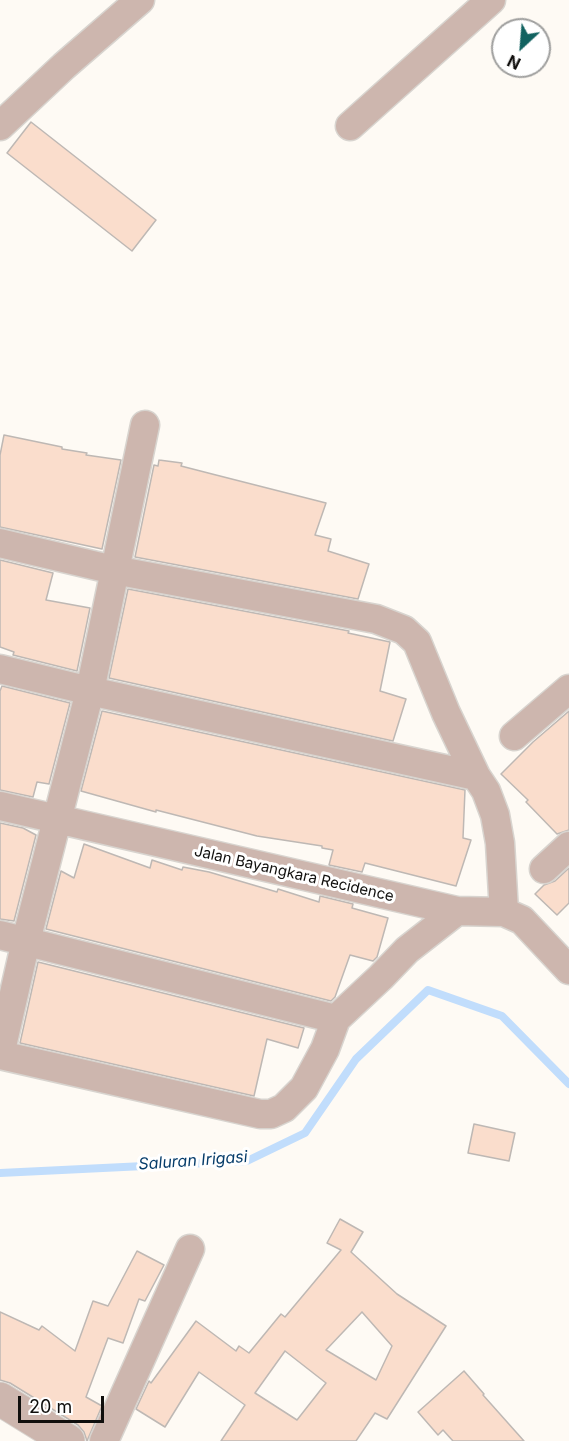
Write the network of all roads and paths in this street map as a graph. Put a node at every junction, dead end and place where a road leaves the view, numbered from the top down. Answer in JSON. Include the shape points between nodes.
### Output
{"nodes":[{"id":1,"x":140,"y":0,"type":"edge"},
{"id":2,"x":490,"y":0,"type":"edge"},
{"id":3,"x":0,"y":126,"type":"edge"},
{"id":4,"x":350,"y":126,"type":"dead end"},
{"id":5,"x":145,"y":425,"type":"dead end"},
{"id":6,"x":0,"y":543,"type":"edge"},
{"id":7,"x":114,"y":570,"type":"junction"},
{"id":8,"x":0,"y":669,"type":"edge"},
{"id":9,"x":564,"y":684,"type":"edge"},
{"id":10,"x":90,"y":691,"type":"junction"},
{"id":11,"x":513,"y":736,"type":"dead end"},
{"id":12,"x":476,"y":776,"type":"junction"},
{"id":13,"x":0,"y":806,"type":"edge"},
{"id":14,"x":57,"y":820,"type":"junction"},
{"id":15,"x":569,"y":846,"type":"edge"},
{"id":16,"x":544,"y":869,"type":"dead end"},
{"id":17,"x":457,"y":911,"type":"junction"},
{"id":18,"x":504,"y":912,"type":"junction"},
{"id":19,"x":13,"y":938,"type":"edge"},
{"id":20,"x":569,"y":970,"type":"edge"},
{"id":21,"x":336,"y":1019,"type":"junction"},
{"id":22,"x":0,"y":1055,"type":"edge"},
{"id":23,"x":190,"y":1250,"type":"dead end"},
{"id":24,"x":0,"y":1399,"type":"edge"},
{"id":25,"x":68,"y":1441,"type":"edge"},
{"id":26,"x":104,"y":1441,"type":"edge"}],
"edges":[{"from":1,"to":3,"type":"street"},
{"from":2,"to":4,"type":"street"},
{"from":5,"to":7,"type":"street"},
{"from":6,"to":7,"type":"street"},
{"from":7,"to":10,"type":"street"},
{"from":7,"to":12,"type":"street","via":[[376,619],[404,630],[417,642]]},
{"from":8,"to":10,"type":"street"},
{"from":9,"to":11,"type":"street"},
{"from":10,"to":12,"type":"street"},
{"from":10,"to":14,"type":"street"},
{"from":12,"to":18,"type":"street","via":[[495,815]]},
{"from":13,"to":14,"type":"street","name":"Jalan Bayangkara Recidence"},
{"from":14,"to":17,"type":"street","name":"Jalan Bayangkara Recidence"},
{"from":14,"to":19,"type":"street"},
{"from":15,"to":16,"type":"street"},
{"from":17,"to":18,"type":"street","name":"Jalan Bayangkara Recidence"},
{"from":17,"to":21,"type":"street","via":[[407,950]]},
{"from":18,"to":20,"type":"street","via":[[522,920]]},
{"from":19,"to":21,"type":"street"},
{"from":19,"to":22,"type":"street"},
{"from":21,"to":22,"type":"street","via":[[304,1088],[284,1108],[271,1114]]},
{"from":23,"to":26,"type":"street"},
{"from":24,"to":25,"type":"street"}]}
